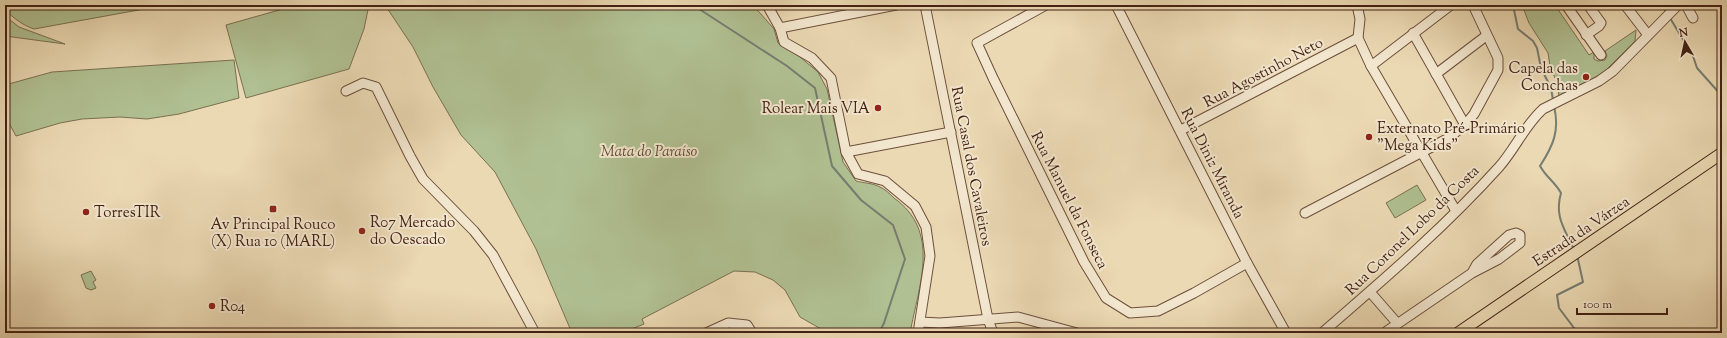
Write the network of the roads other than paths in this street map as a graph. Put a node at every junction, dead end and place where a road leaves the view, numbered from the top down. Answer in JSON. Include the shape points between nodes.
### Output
{"nodes":[{"id":1,"x":767,"y":5,"type":"edge"},
{"id":2,"x":896,"y":5,"type":"edge"},
{"id":3,"x":925,"y":5,"type":"edge"},
{"id":4,"x":1046,"y":5,"type":"edge"},
{"id":5,"x":1116,"y":5,"type":"edge"},
{"id":6,"x":1357,"y":5,"type":"edge"},
{"id":7,"x":1451,"y":5,"type":"edge"},
{"id":8,"x":1473,"y":5,"type":"edge"},
{"id":9,"x":1566,"y":5,"type":"edge"},
{"id":10,"x":1588,"y":5,"type":"edge"},
{"id":11,"x":1625,"y":5,"type":"edge"},
{"id":12,"x":1686,"y":5,"type":"edge"},
{"id":13,"x":1671,"y":11,"type":"edge"},
{"id":14,"x":1693,"y":18,"type":"dead end"},
{"id":15,"x":780,"y":28,"type":"junction"},
{"id":16,"x":1413,"y":33,"type":"junction"},
{"id":17,"x":1586,"y":35,"type":"junction"},
{"id":18,"x":1648,"y":35,"type":"junction"},
{"id":19,"x":1486,"y":36,"type":"junction"},
{"id":20,"x":1358,"y":38,"type":"junction"},
{"id":21,"x":1600,"y":55,"type":"dead end"},
{"id":22,"x":1371,"y":66,"type":"junction"},
{"id":23,"x":1436,"y":74,"type":"junction"},
{"id":24,"x":346,"y":91,"type":"dead end"},
{"id":25,"x":1465,"y":125,"type":"junction"},
{"id":26,"x":1181,"y":130,"type":"junction"},
{"id":27,"x":951,"y":132,"type":"junction"},
{"id":28,"x":846,"y":152,"type":"junction"},
{"id":29,"x":1421,"y":153,"type":"junction"},
{"id":30,"x":1722,"y":153,"type":"edge"},
{"id":31,"x":1456,"y":211,"type":"junction"},
{"id":32,"x":1305,"y":213,"type":"dead end"},
{"id":33,"x":1247,"y":263,"type":"junction"},
{"id":34,"x":1472,"y":273,"type":"junction"},
{"id":35,"x":1370,"y":292,"type":"junction"},
{"id":36,"x":988,"y":319,"type":"junction"},
{"id":37,"x":920,"y":322,"type":"junction"},
{"id":38,"x":1397,"y":323,"type":"junction"},
{"id":39,"x":535,"y":333,"type":"edge"},
{"id":40,"x":706,"y":333,"type":"edge"},
{"id":41,"x":752,"y":333,"type":"edge"},
{"id":42,"x":918,"y":333,"type":"edge"},
{"id":43,"x":993,"y":333,"type":"edge"},
{"id":44,"x":1077,"y":333,"type":"edge"},
{"id":45,"x":1286,"y":333,"type":"edge"},
{"id":46,"x":1322,"y":333,"type":"edge"},
{"id":47,"x":1384,"y":333,"type":"edge"},
{"id":48,"x":1458,"y":333,"type":"edge"}],
"edges":[{"from":1,"to":15,"type":"street"},
{"from":2,"to":15,"type":"street"},
{"from":3,"to":27,"type":"street","name":"Rua Casal dos Cavaleiros"},
{"from":4,"to":33,"type":"street","name":"Rua Manuel da Fonseca","via":[[977,43],[1084,262],[1106,298],[1130,313],[1158,311]]},
{"from":5,"to":26,"type":"street","name":"Rua Diniz Miranda"},
{"from":6,"to":20,"type":"street","via":[[1360,19]]},
{"from":7,"to":16,"type":"street"},
{"from":8,"to":19,"type":"street"},
{"from":9,"to":17,"type":"street"},
{"from":10,"to":17,"type":"street","via":[[1601,23]]},
{"from":11,"to":18,"type":"street"},
{"from":12,"to":14,"type":"street"},
{"from":13,"to":18,"type":"street","name":"Rua Coronel Lobo da Costa"},
{"from":15,"to":28,"type":"street","via":[[784,42],[812,58],[831,78]]},
{"from":16,"to":22,"type":"street"},
{"from":16,"to":23,"type":"street"},
{"from":17,"to":21,"type":"street"},
{"from":18,"to":31,"type":"street","name":"Rua Coronel Lobo da Costa","via":[[1613,71],[1599,81],[1542,109],[1499,167]]},
{"from":19,"to":23,"type":"street"},
{"from":19,"to":25,"type":"street","via":[[1498,58],[1498,70],[1474,114]]},
{"from":20,"to":22,"type":"street"},
{"from":20,"to":26,"type":"street","name":"Rua Agostinho Neto"},
{"from":22,"to":29,"type":"street"},
{"from":23,"to":25,"type":"street"},
{"from":24,"to":39,"type":"street","via":[[363,83],[376,87],[423,179],[474,231],[493,255]]},
{"from":25,"to":29,"type":"street","via":[[1447,139]]},
{"from":26,"to":33,"type":"street","name":"Rua Diniz Miranda"},
{"from":27,"to":28,"type":"street"},
{"from":27,"to":36,"type":"street","name":"Rua Casal dos Cavaleiros"},
{"from":28,"to":37,"type":"street","via":[[858,174],[885,181],[915,206],[926,227],[930,256]]},
{"from":29,"to":31,"type":"street"},
{"from":29,"to":32,"type":"street"},
{"from":30,"to":48,"type":"main road","name":"Estrada da Várzea"},
{"from":31,"to":35,"type":"street","name":"Rua Coronel Lobo da Costa"},
{"from":33,"to":45,"type":"street","name":"Rua Diniz Miranda"},
{"from":34,"to":34,"type":"street","via":[[1498,259],[1520,242],[1520,235],[1509,235],[1477,264]]},
{"from":34,"to":38,"type":"street"},
{"from":35,"to":38,"type":"street"},
{"from":35,"to":46,"type":"street","name":"Rua Coronel Lobo da Costa"},
{"from":36,"to":37,"type":"street"},
{"from":36,"to":43,"type":"street","name":"Rua Casal dos Cavaleiros"},
{"from":36,"to":44,"type":"street","via":[[1018,317]]},
{"from":37,"to":42,"type":"street"},
{"from":38,"to":47,"type":"street"},
{"from":40,"to":41,"type":"street","via":[[728,323],[747,325]]}]}
